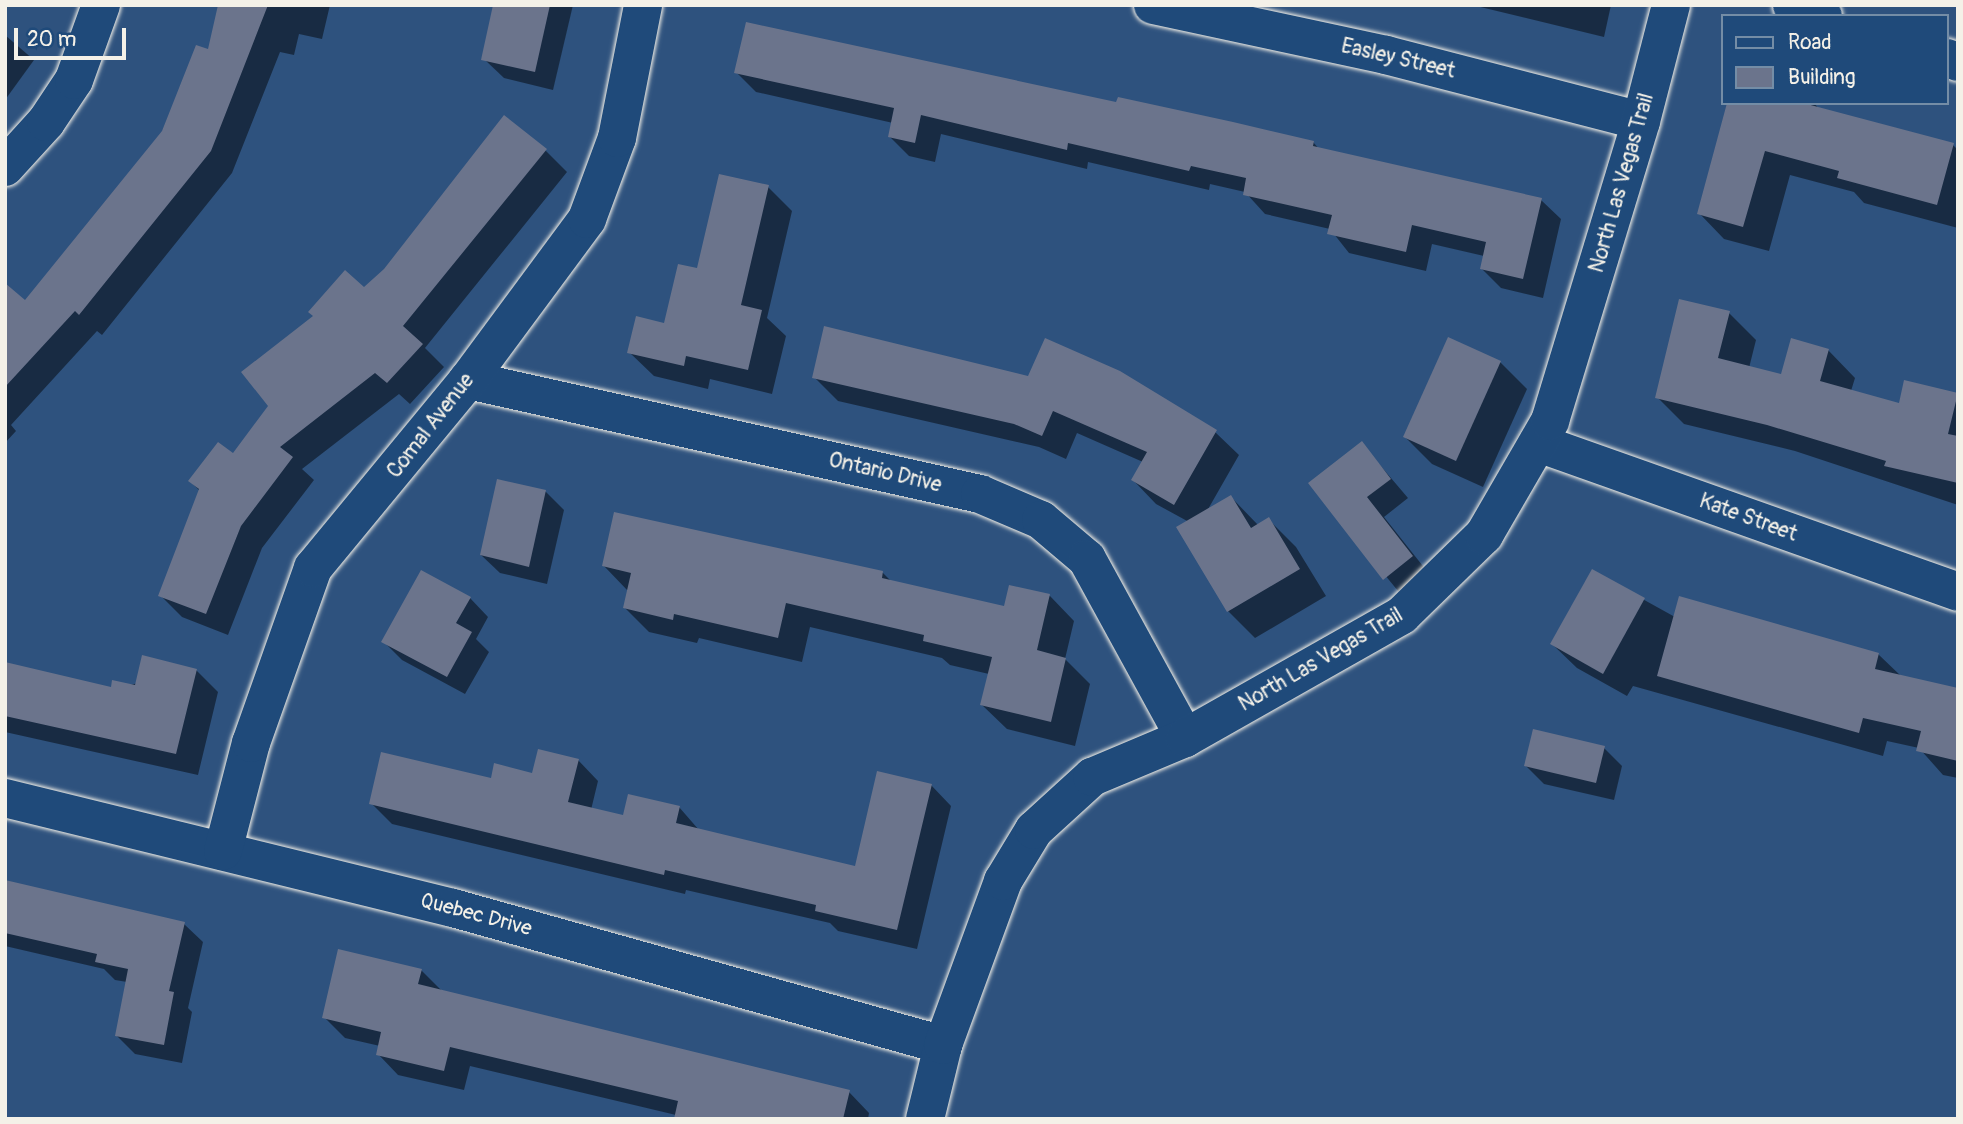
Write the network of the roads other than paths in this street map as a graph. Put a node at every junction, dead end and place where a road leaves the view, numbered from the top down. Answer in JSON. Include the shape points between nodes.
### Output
{"nodes":[{"id":1,"x":101,"y":5,"type":"edge"},
{"id":2,"x":643,"y":5,"type":"edge"},
{"id":3,"x":1153,"y":5,"type":"edge"},
{"id":4,"x":1671,"y":5,"type":"edge"},
{"id":5,"x":1792,"y":5,"type":"edge"},
{"id":6,"x":1817,"y":14,"type":"edge"},
{"id":7,"x":1641,"y":121,"type":"junction"},
{"id":8,"x":5,"y":167,"type":"edge"},
{"id":9,"x":468,"y":380,"type":"junction"},
{"id":10,"x":1538,"y":443,"type":"junction"},
{"id":11,"x":1958,"y":592,"type":"edge"},
{"id":12,"x":1185,"y":738,"type":"junction"},
{"id":13,"x":5,"y":798,"type":"edge"},
{"id":14,"x":223,"y":851,"type":"junction"},
{"id":15,"x":943,"y":1045,"type":"junction"},
{"id":16,"x":925,"y":1119,"type":"edge"}],
"edges":[{"from":1,"to":8,"type":"street","via":[[74,80],[46,122]]},
{"from":2,"to":9,"type":"street","name":"Comal Avenue","via":[[617,138],[587,219]]},
{"from":3,"to":7,"type":"street","name":"Easley Street","via":[[1386,55]]},
{"from":4,"to":7,"type":"street","name":"North Las Vegas Trail"},
{"from":5,"to":6,"type":"street"},
{"from":7,"to":10,"type":"street","name":"North Las Vegas Trail","via":[[1563,381]]},
{"from":9,"to":12,"type":"street","name":"Ontario Drive","via":[[980,494],[1041,520],[1087,559]]},
{"from":9,"to":14,"type":"street","name":"Comal Avenue","via":[[313,568],[251,743]]},
{"from":10,"to":11,"type":"street","name":"Kate Street"},
{"from":10,"to":12,"type":"street","name":"North Las Vegas Trail","via":[[1484,535],[1402,615]]},
{"from":12,"to":15,"type":"street","name":"North Las Vegas Trail","via":[[1092,777],[1034,830],[1003,881]]},
{"from":13,"to":14,"type":"street","name":"Quebec Drive"},
{"from":14,"to":15,"type":"street","name":"Quebec Drive","via":[[453,908]]},
{"from":15,"to":16,"type":"street","name":"North Las Vegas Trail"}]}
